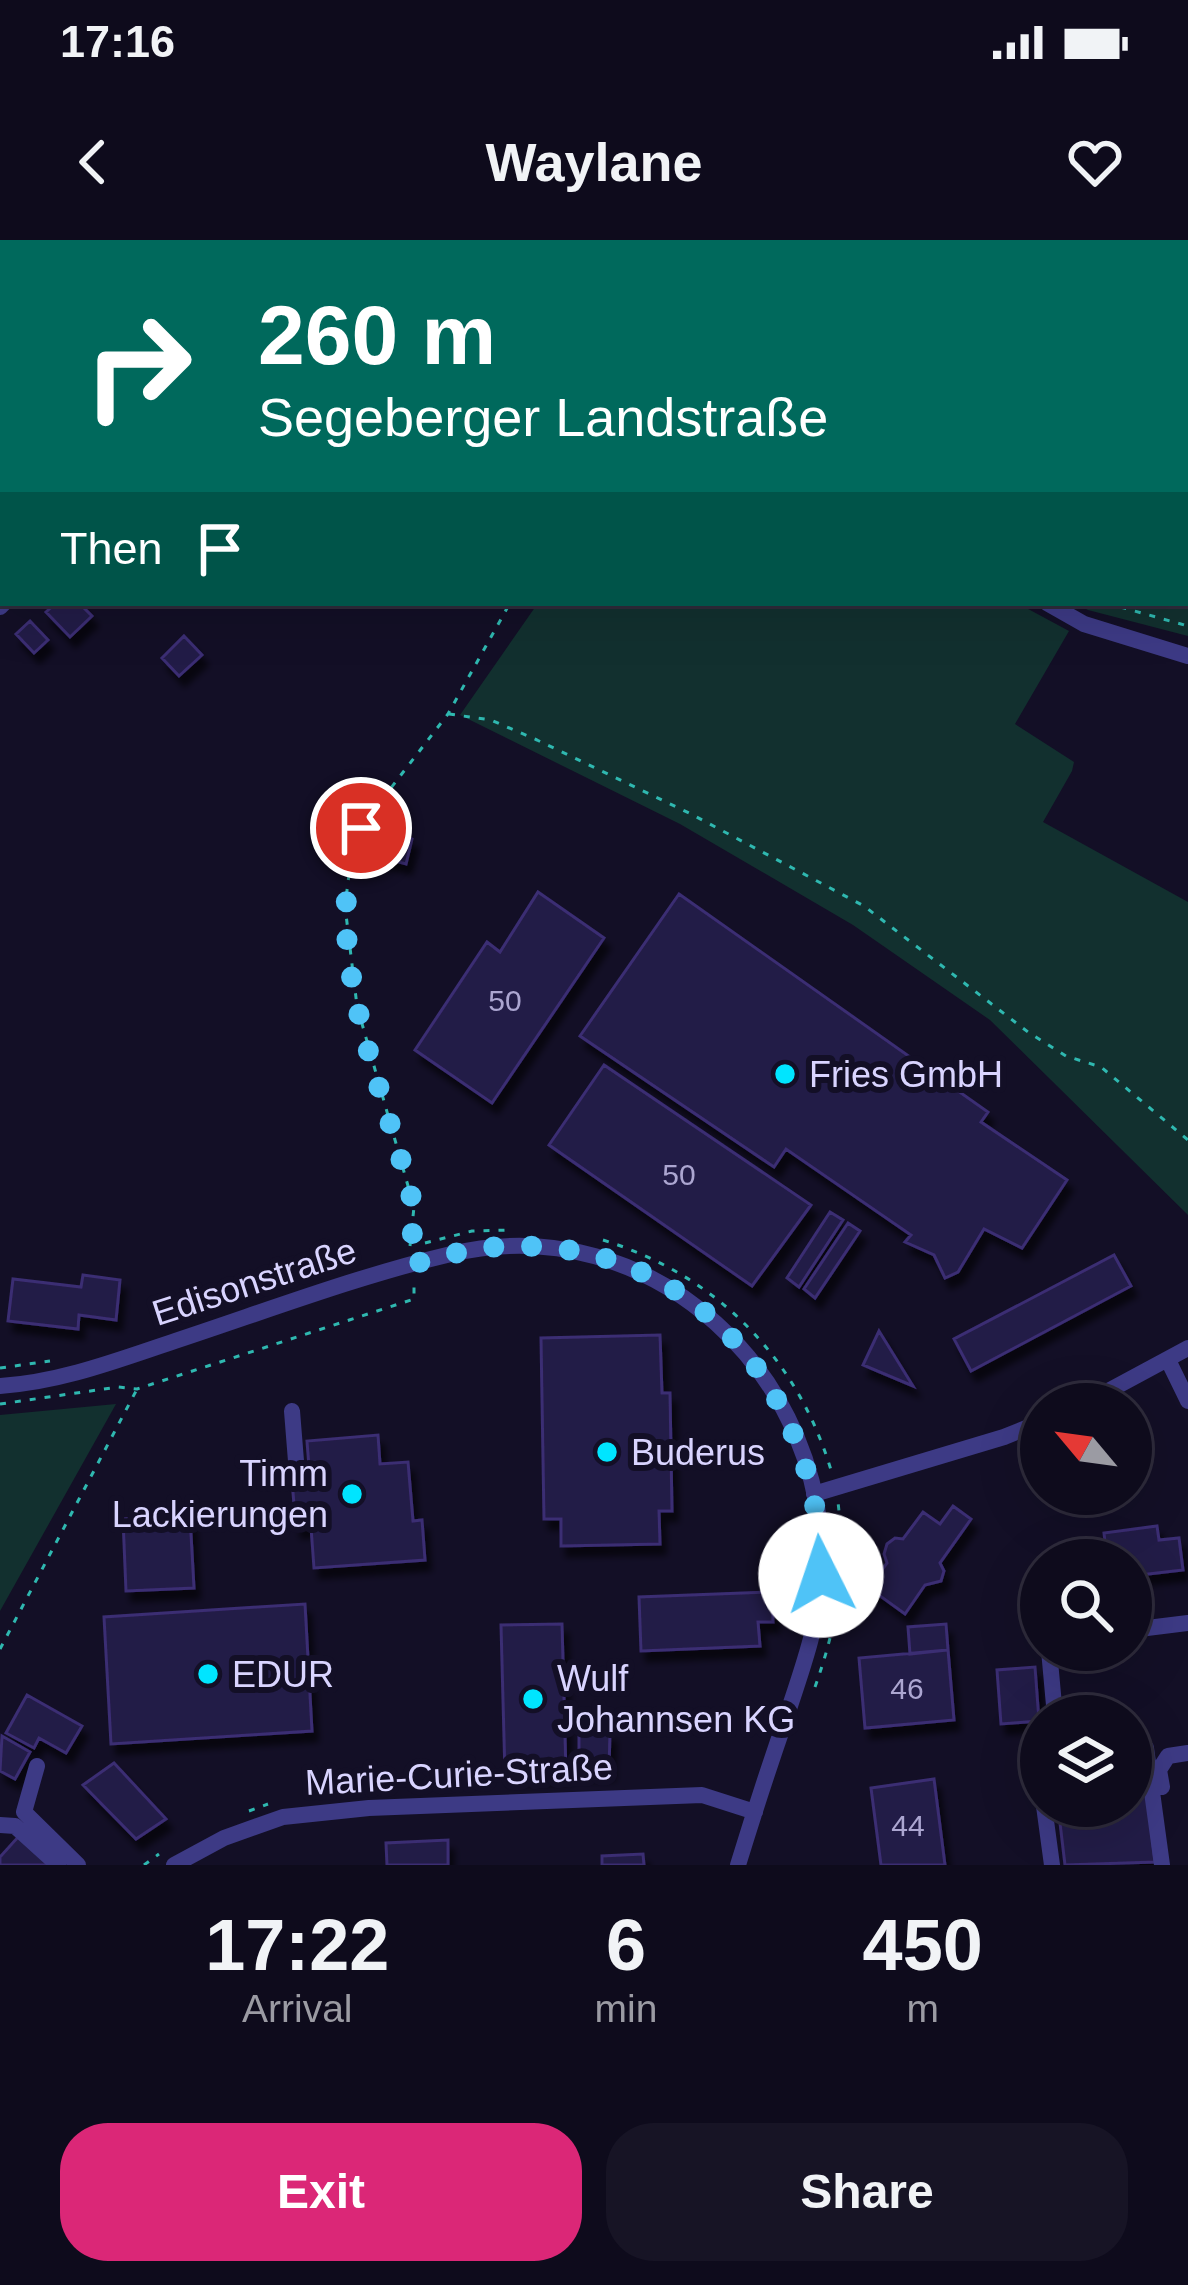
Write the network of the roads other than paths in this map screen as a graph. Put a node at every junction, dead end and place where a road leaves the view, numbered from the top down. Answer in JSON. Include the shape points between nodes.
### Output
{"nodes":[{"id":1,"x":1052,"y":606,"type":"edge"},
{"id":2,"x":1188,"y":656,"type":"edge"},
{"id":3,"x":1188,"y":1348,"type":"edge"},
{"id":4,"x":1168,"y":1360,"type":"junction"},
{"id":5,"x":1124,"y":1383,"type":"edge"},
{"id":6,"x":0,"y":1386,"type":"edge"},
{"id":7,"x":1188,"y":1401,"type":"edge"},
{"id":8,"x":292,"y":1411,"type":"dead end"},
{"id":9,"x":1020,"y":1431,"type":"edge"},
{"id":10,"x":296,"y":1461,"type":"dead end"},
{"id":11,"x":814,"y":1494,"type":"junction"},
{"id":12,"x":1188,"y":1623,"type":"edge"},
{"id":13,"x":1152,"y":1627,"type":"edge"},
{"id":14,"x":1188,"y":1753,"type":"edge"},
{"id":15,"x":37,"y":1766,"type":"dead end"},
{"id":16,"x":1152,"y":1792,"type":"edge"},
{"id":17,"x":755,"y":1813,"type":"junction"},
{"id":18,"x":0,"y":1826,"type":"edge"},
{"id":19,"x":1051,"y":1827,"type":"edge"},
{"id":20,"x":58,"y":1865,"type":"edge"},
{"id":21,"x":78,"y":1865,"type":"edge"},
{"id":22,"x":174,"y":1865,"type":"edge"},
{"id":23,"x":738,"y":1865,"type":"edge"},
{"id":24,"x":1056,"y":1865,"type":"edge"},
{"id":25,"x":1162,"y":1865,"type":"edge"},
{"id":26,"x":1172,"y":1865,"type":"edge"}],
"edges":[{"from":1,"to":2,"type":"street"},
{"from":3,"to":4,"type":"street"},
{"from":4,"to":5,"type":"street"},
{"from":4,"to":7,"type":"street"},
{"from":6,"to":11,"type":"street","name":"Edisonstraße","via":[[92,1369],[411,1256],[544,1247],[605,1259],[668,1286],[727,1330],[794,1432]]},
{"from":8,"to":10,"type":"street"},
{"from":9,"to":11,"type":"street"},
{"from":11,"to":17,"type":"street","name":"Edisonstraße","via":[[818,1610]]},
{"from":12,"to":13,"type":"street"},
{"from":14,"to":26,"type":"street","via":[[1168,1756],[1160,1770]]},
{"from":15,"to":21,"type":"street","via":[[24,1812]]},
{"from":16,"to":25,"type":"street"},
{"from":17,"to":22,"type":"street","name":"Marie-Curie-Straße","via":[[702,1795],[368,1808],[283,1817]]},
{"from":17,"to":23,"type":"street","name":"Edisonstraße"},
{"from":18,"to":20,"type":"street","via":[[15,1826]]},
{"from":19,"to":24,"type":"street"}]}
